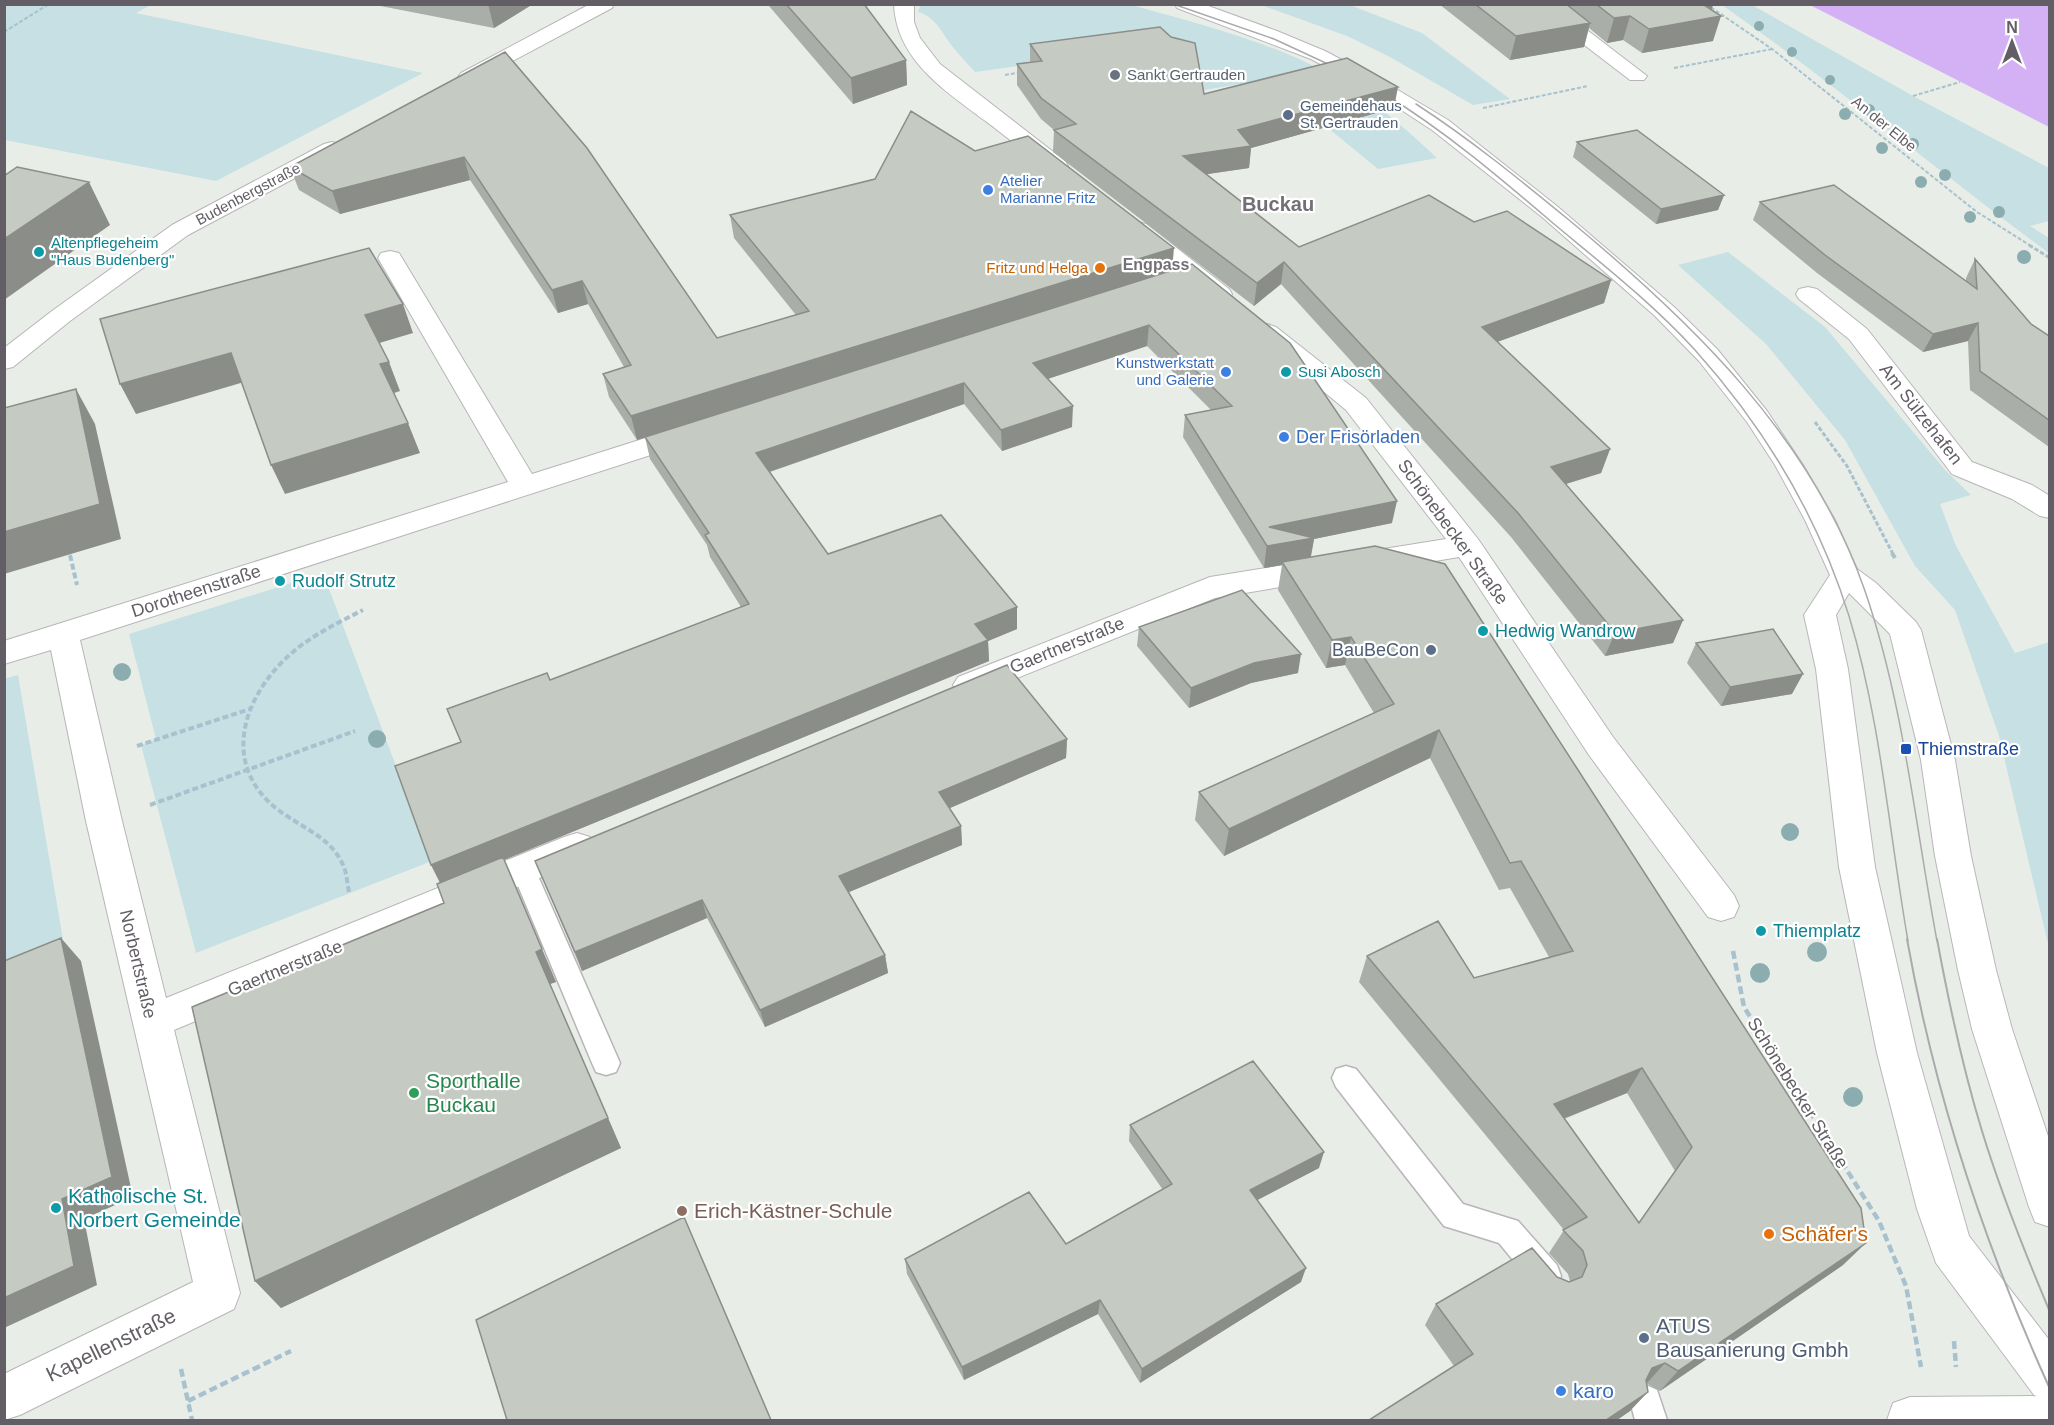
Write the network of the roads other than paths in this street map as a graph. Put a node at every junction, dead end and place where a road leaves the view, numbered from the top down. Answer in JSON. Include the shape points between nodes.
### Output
{"nodes":[{"id":1,"x":605,"y":4,"type":"edge"},
{"id":2,"x":904,"y":4,"type":"edge"},
{"id":3,"x":1184,"y":4,"type":"edge"},
{"id":4,"x":1540,"y":4,"type":"edge"},
{"id":5,"x":1637,"y":76,"type":"road end"},
{"id":6,"x":448,"y":88,"type":"edge"},
{"id":7,"x":355,"y":137,"type":"edge"},
{"id":8,"x":1073,"y":178,"type":"edge"},
{"id":9,"x":1120,"y":215,"type":"edge"},
{"id":10,"x":390,"y":258,"type":"dead end"},
{"id":11,"x":1808,"y":294,"type":"dead end"},
{"id":12,"x":4,"y":361,"type":"edge"},
{"id":13,"x":715,"y":425,"type":"edge"},
{"id":14,"x":525,"y":486,"type":"junction"},
{"id":15,"x":2049,"y":509,"type":"edge"},
{"id":16,"x":1467,"y":546,"type":"junction"},
{"id":17,"x":1845,"y":574,"type":"junction"},
{"id":18,"x":63,"y":634,"type":"junction"},
{"id":19,"x":4,"y":653,"type":"edge"},
{"id":20,"x":938,"y":698,"type":"edge"},
{"id":21,"x":610,"y":833,"type":"edge"},
{"id":22,"x":523,"y":869,"type":"junction"},
{"id":23,"x":1721,"y":906,"type":"road end"},
{"id":24,"x":152,"y":1022,"type":"junction"},
{"id":25,"x":606,"y":1063,"type":"dead end"},
{"id":26,"x":1346,"y":1078,"type":"dead end"},
{"id":27,"x":2049,"y":1207,"type":"edge"},
{"id":28,"x":1555,"y":1286,"type":"edge"},
{"id":29,"x":218,"y":1293,"type":"joint"},
{"id":30,"x":2049,"y":1379,"type":"edge"},
{"id":31,"x":4,"y":1399,"type":"edge"},
{"id":32,"x":2049,"y":1419,"type":"edge"},
{"id":33,"x":1910,"y":1420,"type":"edge"}],
"edges":[{"from":1,"to":6,"type":"street"},
{"from":2,"to":8,"type":"street","via":[[905,25],[911,40],[946,82]]},
{"from":3,"to":17,"type":"street","via":[[1298,46],[1384,90],[1440,125],[1558,219],[1664,311],[1734,386],[1789,465]]},
{"from":4,"to":5,"type":"street"},
{"from":7,"to":12,"type":"street","name":"Budenbergstraße","via":[[180,230]]},
{"from":9,"to":16,"type":"street","name":"Schönebecker Straße","via":[[1182,277],[1244,313],[1356,404]]},
{"from":10,"to":14,"type":"street"},
{"from":11,"to":15,"type":"street","name":"Am Sülzehafen","via":[[1858,334],[1962,468],[2022,492]]},
{"from":13,"to":14,"type":"street","name":"Dorotheenstraße"},
{"from":14,"to":18,"type":"street","name":"Dorotheenstraße"},
{"from":16,"to":20,"type":"street","name":"Gaertnerstraße","via":[[1210,588]]},
{"from":16,"to":23,"type":"street","name":"Schönebecker Straße","via":[[1601,746]]},
{"from":17,"to":27,"type":"street","via":[[1905,630],[1938,760],[1977,970]]},
{"from":17,"to":30,"type":"street","via":[[1820,615],[1832,669],[1857,867],[1914,1119],[1951,1248]]},
{"from":18,"to":19,"type":"street","name":"Dorotheenstraße"},
{"from":18,"to":24,"type":"street","name":"Norbertstraße"},
{"from":21,"to":22,"type":"street","name":"Gaertnerstraße"},
{"from":22,"to":24,"type":"street","name":"Gaertnerstraße"},
{"from":22,"to":25,"type":"lane"},
{"from":24,"to":29,"type":"street","name":"Norbertstraße"},
{"from":26,"to":28,"type":"lane","via":[[1454,1216],[1508,1231]]},
{"from":29,"to":31,"type":"street","name":"Kapellenstraße"},
{"from":32,"to":33,"type":"street"}]}
